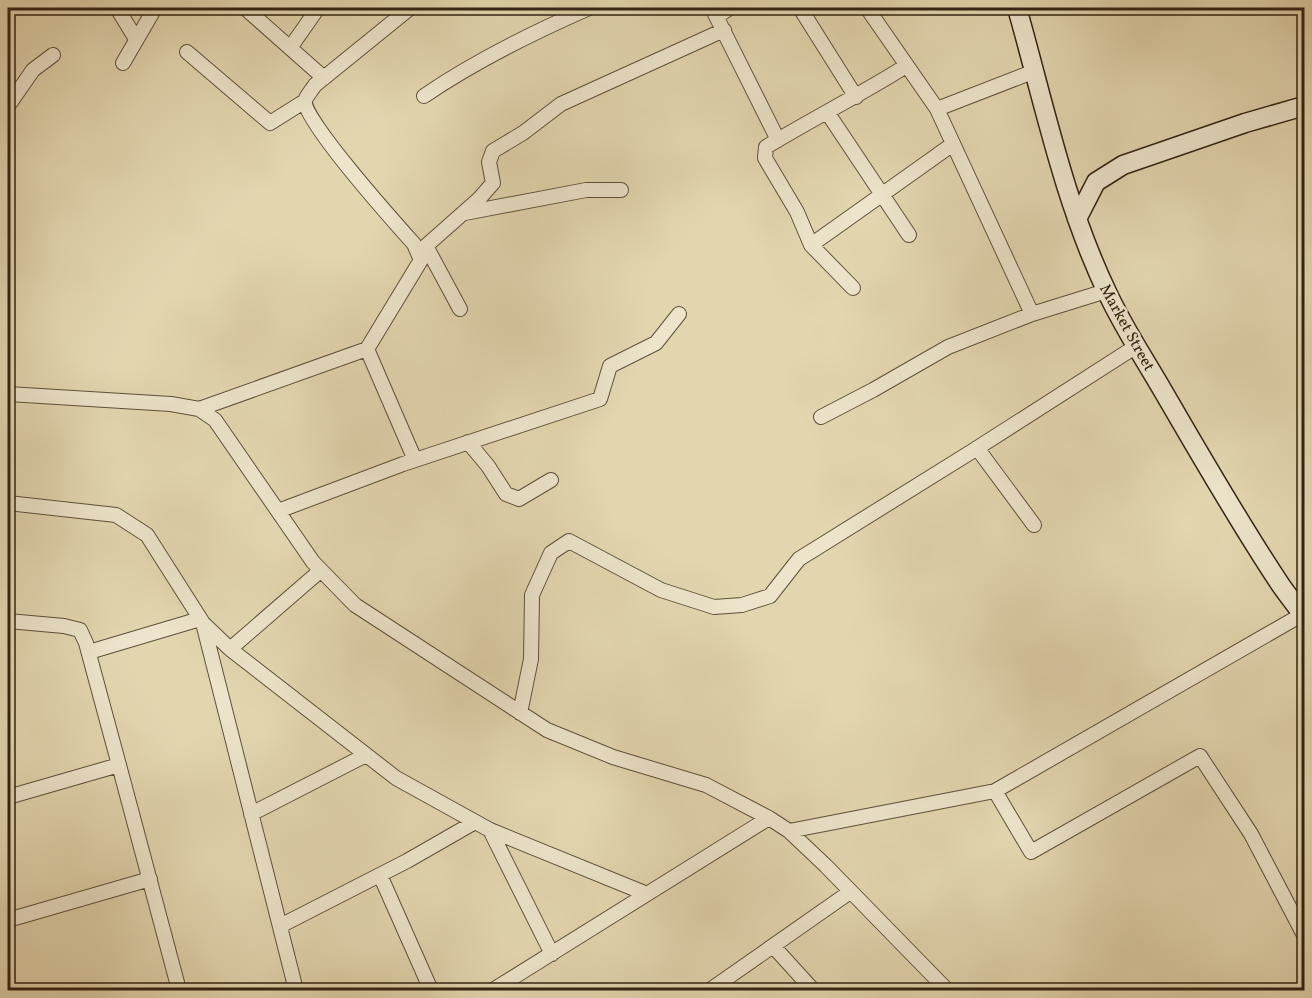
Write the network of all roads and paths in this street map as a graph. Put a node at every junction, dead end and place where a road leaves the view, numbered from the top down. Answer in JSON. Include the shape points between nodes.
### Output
{"nodes":[{"id":1,"x":117,"y":8,"type":"edge"},
{"id":2,"x":155,"y":8,"type":"edge"},
{"id":3,"x":245,"y":8,"type":"edge"},
{"id":4,"x":318,"y":8,"type":"edge"},
{"id":5,"x":410,"y":8,"type":"edge"},
{"id":6,"x":589,"y":8,"type":"edge"},
{"id":7,"x":730,"y":8,"type":"edge"},
{"id":8,"x":800,"y":8,"type":"edge"},
{"id":9,"x":867,"y":8,"type":"edge"},
{"id":10,"x":1017,"y":8,"type":"edge"},
{"id":11,"x":714,"y":12,"type":"edge"},
{"id":12,"x":724,"y":30,"type":"junction"},
{"id":13,"x":136,"y":39,"type":"junction"},
{"id":14,"x":290,"y":48,"type":"junction"},
{"id":15,"x":188,"y":52,"type":"dead end"},
{"id":16,"x":53,"y":55,"type":"dead end"},
{"id":17,"x":123,"y":63,"type":"dead end"},
{"id":18,"x":906,"y":66,"type":"junction"},
{"id":19,"x":1035,"y":71,"type":"junction"},
{"id":20,"x":324,"y":78,"type":"junction"},
{"id":21,"x":424,"y":96,"type":"dead end"},
{"id":22,"x":856,"y":97,"type":"junction"},
{"id":23,"x":305,"y":101,"type":"junction"},
{"id":24,"x":8,"y":106,"type":"edge"},
{"id":25,"x":1305,"y":106,"type":"edge"},
{"id":26,"x":937,"y":109,"type":"junction"},
{"id":27,"x":828,"y":112,"type":"junction"},
{"id":28,"x":778,"y":140,"type":"junction"},
{"id":29,"x":953,"y":144,"type":"junction"},
{"id":30,"x":621,"y":190,"type":"dead end"},
{"id":31,"x":882,"y":195,"type":"junction"},
{"id":32,"x":463,"y":214,"type":"junction"},
{"id":33,"x":1077,"y":219,"type":"junction"},
{"id":34,"x":909,"y":235,"type":"dead end"},
{"id":35,"x":811,"y":245,"type":"junction"},
{"id":36,"x":422,"y":250,"type":"junction"},
{"id":37,"x":853,"y":288,"type":"dead end"},
{"id":38,"x":1106,"y":291,"type":"junction"},
{"id":39,"x":460,"y":309,"type":"dead end"},
{"id":40,"x":679,"y":314,"type":"dead end"},
{"id":41,"x":1032,"y":314,"type":"junction"},
{"id":42,"x":1135,"y":347,"type":"junction"},
{"id":43,"x":367,"y":348,"type":"junction"},
{"id":44,"x":8,"y":394,"type":"edge"},
{"id":45,"x":199,"y":409,"type":"junction"},
{"id":46,"x":821,"y":417,"type":"dead end"},
{"id":47,"x":468,"y":442,"type":"junction"},
{"id":48,"x":977,"y":448,"type":"junction"},
{"id":49,"x":415,"y":460,"type":"junction"},
{"id":50,"x":551,"y":480,"type":"dead end"},
{"id":51,"x":8,"y":503,"type":"edge"},
{"id":52,"x":278,"y":511,"type":"junction"},
{"id":53,"x":1034,"y":525,"type":"dead end"},
{"id":54,"x":320,"y":571,"type":"junction"},
{"id":55,"x":1304,"y":616,"type":"edge"},
{"id":56,"x":8,"y":621,"type":"edge"},
{"id":57,"x":201,"y":621,"type":"junction"},
{"id":58,"x":230,"y":649,"type":"junction"},
{"id":59,"x":88,"y":652,"type":"junction"},
{"id":60,"x":520,"y":713,"type":"junction"},
{"id":61,"x":366,"y":755,"type":"junction"},
{"id":62,"x":119,"y":765,"type":"junction"},
{"id":63,"x":995,"y":791,"type":"junction"},
{"id":64,"x":8,"y":797,"type":"edge"},
{"id":65,"x":251,"y":814,"type":"junction"},
{"id":66,"x":769,"y":818,"type":"junction"},
{"id":67,"x":475,"y":822,"type":"junction"},
{"id":68,"x":490,"y":830,"type":"junction"},
{"id":69,"x":789,"y":831,"type":"junction"},
{"id":70,"x":380,"y":875,"type":"junction"},
{"id":71,"x":150,"y":879,"type":"junction"},
{"id":72,"x":850,"y":892,"type":"junction"},
{"id":73,"x":648,"y":894,"type":"junction"},
{"id":74,"x":8,"y":920,"type":"edge"},
{"id":75,"x":280,"y":926,"type":"junction"},
{"id":76,"x":1305,"y":935,"type":"edge"},
{"id":77,"x":773,"y":946,"type":"junction"},
{"id":78,"x":552,"y":954,"type":"junction"},
{"id":79,"x":177,"y":990,"type":"edge"},
{"id":80,"x":296,"y":990,"type":"edge"},
{"id":81,"x":431,"y":990,"type":"edge"},
{"id":82,"x":494,"y":990,"type":"edge"},
{"id":83,"x":710,"y":990,"type":"edge"},
{"id":84,"x":813,"y":990,"type":"edge"},
{"id":85,"x":947,"y":990,"type":"edge"}],
"edges":[{"from":1,"to":13,"type":"street"},
{"from":2,"to":13,"type":"street"},
{"from":3,"to":14,"type":"street"},
{"from":4,"to":14,"type":"street"},
{"from":5,"to":20,"type":"street"},
{"from":6,"to":21,"type":"street","via":[[458,72]]},
{"from":7,"to":11,"type":"street"},
{"from":8,"to":22,"type":"street"},
{"from":9,"to":18,"type":"street"},
{"from":10,"to":19,"type":"street","name":"Market Street"},
{"from":11,"to":12,"type":"street"},
{"from":12,"to":28,"type":"street"},
{"from":12,"to":32,"type":"street","via":[[561,104],[493,150],[489,162],[493,183]]},
{"from":13,"to":17,"type":"street"},
{"from":14,"to":20,"type":"street"},
{"from":15,"to":23,"type":"street","via":[[270,123]]},
{"from":16,"to":24,"type":"street","via":[[33,70]]},
{"from":18,"to":22,"type":"street"},
{"from":18,"to":26,"type":"street"},
{"from":19,"to":26,"type":"street"},
{"from":19,"to":33,"type":"street","name":"Market Street"},
{"from":20,"to":23,"type":"street"},
{"from":22,"to":27,"type":"street"},
{"from":23,"to":36,"type":"street","via":[[319,132]]},
{"from":25,"to":33,"type":"street","via":[[1123,165],[1096,182]]},
{"from":26,"to":29,"type":"street"},
{"from":27,"to":28,"type":"street"},
{"from":27,"to":31,"type":"street"},
{"from":28,"to":35,"type":"street","via":[[766,147],[765,158],[797,212]]},
{"from":29,"to":31,"type":"street"},
{"from":29,"to":41,"type":"street"},
{"from":30,"to":32,"type":"street","via":[[586,190]]},
{"from":31,"to":34,"type":"street"},
{"from":31,"to":35,"type":"street"},
{"from":32,"to":36,"type":"street"},
{"from":33,"to":38,"type":"street","name":"Market Street"},
{"from":35,"to":37,"type":"street"},
{"from":36,"to":39,"type":"street"},
{"from":36,"to":43,"type":"street","via":[[421,260]]},
{"from":38,"to":41,"type":"street"},
{"from":38,"to":42,"type":"street","name":"Market Street"},
{"from":40,"to":47,"type":"street","via":[[656,343],[610,366],[600,399]]},
{"from":41,"to":46,"type":"street","via":[[948,347]]},
{"from":42,"to":48,"type":"street"},
{"from":42,"to":55,"type":"street","name":"Market Street","via":[[1221,492]]},
{"from":43,"to":45,"type":"street"},
{"from":43,"to":49,"type":"street"},
{"from":44,"to":45,"type":"street"},
{"from":45,"to":52,"type":"street","via":[[215,420]]},
{"from":47,"to":49,"type":"street"},
{"from":47,"to":50,"type":"street","via":[[506,494],[519,500]]},
{"from":48,"to":53,"type":"street"},
{"from":48,"to":60,"type":"street","via":[[799,559],[770,596],[742,605],[714,607],[661,590],[569,541],[551,553],[532,595],[531,659]]},
{"from":49,"to":52,"type":"street"},
{"from":51,"to":57,"type":"street","via":[[116,515],[147,535]]},
{"from":52,"to":54,"type":"street"},
{"from":54,"to":58,"type":"street"},
{"from":54,"to":60,"type":"street","via":[[355,605]]},
{"from":55,"to":63,"type":"street"},
{"from":56,"to":59,"type":"street","via":[[80,630]]},
{"from":57,"to":58,"type":"street"},
{"from":57,"to":59,"type":"street"},
{"from":57,"to":65,"type":"street"},
{"from":58,"to":61,"type":"street"},
{"from":59,"to":62,"type":"street"},
{"from":60,"to":66,"type":"street","via":[[547,730],[613,757],[706,785]]},
{"from":61,"to":65,"type":"street"},
{"from":61,"to":67,"type":"street","via":[[396,778]]},
{"from":62,"to":64,"type":"street"},
{"from":62,"to":71,"type":"street"},
{"from":63,"to":69,"type":"street"},
{"from":63,"to":76,"type":"street","via":[[1031,852],[1200,756],[1251,834]]},
{"from":65,"to":75,"type":"street"},
{"from":66,"to":69,"type":"street"},
{"from":66,"to":73,"type":"street"},
{"from":67,"to":68,"type":"street"},
{"from":67,"to":70,"type":"street"},
{"from":68,"to":73,"type":"street"},
{"from":68,"to":78,"type":"street"},
{"from":69,"to":72,"type":"street"},
{"from":70,"to":75,"type":"street"},
{"from":70,"to":81,"type":"street"},
{"from":71,"to":74,"type":"street"},
{"from":71,"to":79,"type":"street"},
{"from":72,"to":77,"type":"street"},
{"from":72,"to":85,"type":"street"},
{"from":73,"to":78,"type":"street"},
{"from":75,"to":80,"type":"street"},
{"from":77,"to":83,"type":"street"},
{"from":77,"to":84,"type":"street"},
{"from":78,"to":82,"type":"street"}]}
